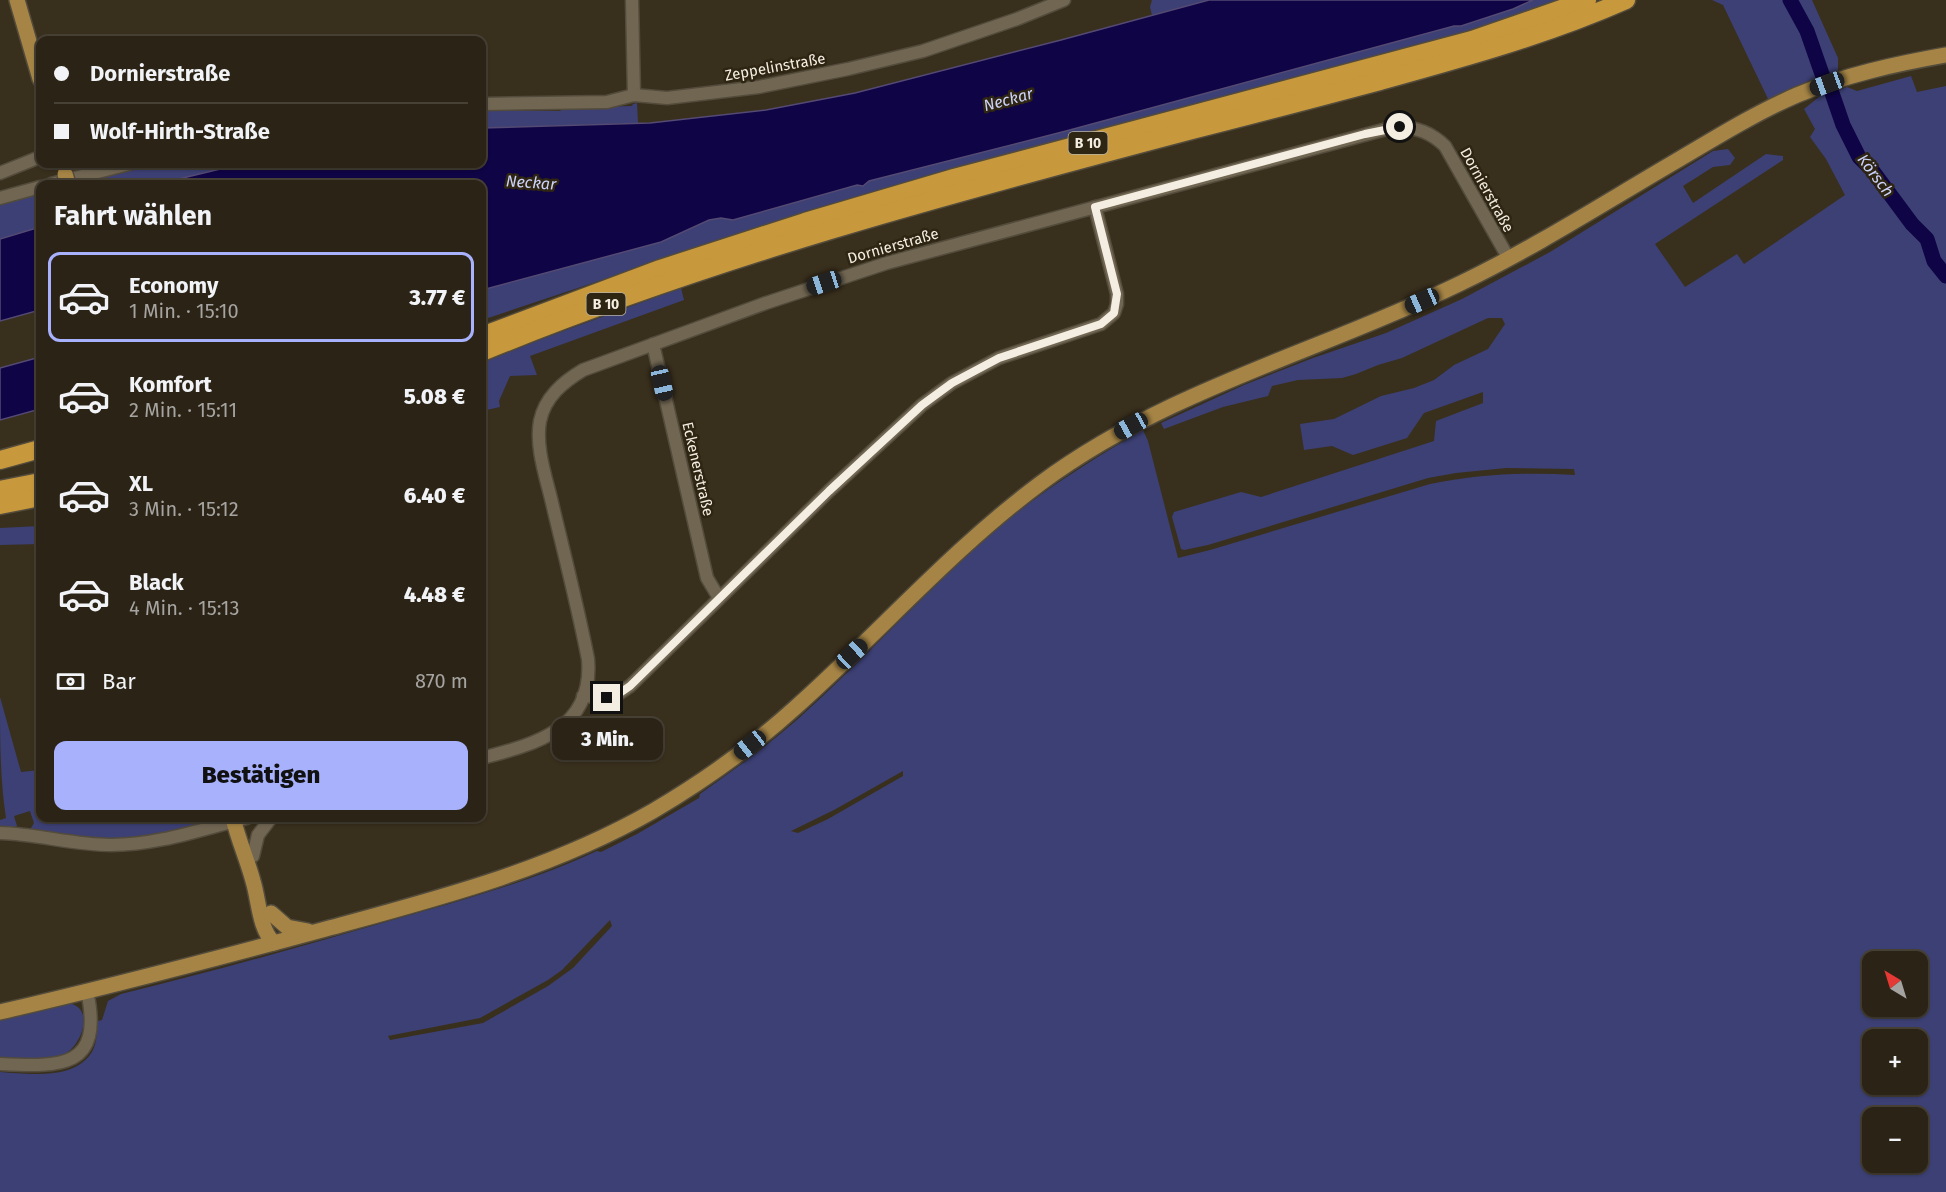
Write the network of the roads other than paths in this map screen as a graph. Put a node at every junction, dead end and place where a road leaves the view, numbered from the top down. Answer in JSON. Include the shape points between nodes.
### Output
{"nodes":[{"id":1,"x":17,"y":0,"type":"edge"},
{"id":2,"x":632,"y":0,"type":"edge"},
{"id":3,"x":1064,"y":0,"type":"edge"},
{"id":4,"x":1587,"y":0,"type":"edge"},
{"id":5,"x":1626,"y":0,"type":"edge"},
{"id":6,"x":1946,"y":55,"type":"edge"},
{"id":7,"x":36,"y":65,"type":"edge"},
{"id":8,"x":634,"y":95,"type":"junction"},
{"id":9,"x":486,"y":104,"type":"edge"},
{"id":10,"x":36,"y":159,"type":"edge"},
{"id":11,"x":113,"y":168,"type":"edge"},
{"id":12,"x":0,"y":173,"type":"edge"},
{"id":13,"x":67,"y":180,"type":"edge"},
{"id":14,"x":36,"y":188,"type":"edge"},
{"id":15,"x":0,"y":198,"type":"edge"},
{"id":16,"x":1095,"y":207,"type":"junction"},
{"id":17,"x":1509,"y":259,"type":"junction"},
{"id":18,"x":540,"y":313,"type":"junction"},
{"id":19,"x":486,"y":323,"type":"edge"},
{"id":20,"x":486,"y":334,"type":"edge"},
{"id":21,"x":653,"y":344,"type":"junction"},
{"id":22,"x":486,"y":350,"type":"edge"},
{"id":23,"x":36,"y":450,"type":"edge"},
{"id":24,"x":0,"y":460,"type":"edge"},
{"id":25,"x":36,"y":483,"type":"edge"},
{"id":26,"x":0,"y":490,"type":"edge"},
{"id":27,"x":36,"y":498,"type":"edge"},
{"id":28,"x":0,"y":505,"type":"edge"},
{"id":29,"x":719,"y":598,"type":"junction"},
{"id":30,"x":584,"y":696,"type":"junction"},
{"id":31,"x":486,"y":757,"type":"edge"},
{"id":32,"x":226,"y":822,"type":"edge"},
{"id":33,"x":240,"y":822,"type":"edge"},
{"id":34,"x":241,"y":822,"type":"edge"},
{"id":35,"x":268,"y":822,"type":"edge"},
{"id":36,"x":0,"y":833,"type":"edge"},
{"id":37,"x":253,"y":856,"type":"junction"},
{"id":38,"x":266,"y":915,"type":"junction"},
{"id":39,"x":314,"y":932,"type":"junction"},
{"id":40,"x":274,"y":943,"type":"junction"},
{"id":41,"x":245,"y":951,"type":"junction"},
{"id":42,"x":87,"y":991,"type":"junction"},
{"id":43,"x":0,"y":1012,"type":"edge"},
{"id":44,"x":0,"y":1064,"type":"edge"}],
"edges":[{"from":1,"to":7,"type":"main road"},
{"from":2,"to":8,"type":"street"},
{"from":3,"to":8,"type":"street","name":"Zeppelinstraße","via":[[1017,20],[927,49],[848,69],[759,87],[667,98]]},
{"from":4,"to":18,"type":"highway","number":"B 10","via":[[1450,46],[954,178],[805,222]]},
{"from":5,"to":22,"type":"highway","number":"B 10","via":[[1470,56],[807,237],[638,292]]},
{"from":6,"to":17,"type":"main road","via":[[1878,69],[1810,90],[1736,126]]},
{"from":8,"to":9,"type":"street","name":"Zeppelinstraße","via":[[607,102]]},
{"from":10,"to":12,"type":"street"},
{"from":11,"to":13,"type":"street"},
{"from":14,"to":15,"type":"street"},
{"from":16,"to":17,"type":"street","name":"Dornierstraße","via":[[1382,129],[1407,127],[1425,132],[1445,146]]},
{"from":16,"to":21,"type":"street","name":"Dornierstraße","via":[[871,268]]},
{"from":16,"to":29,"type":"street","via":[[1117,294],[1111,317],[1095,327],[999,358],[931,398]]},
{"from":17,"to":39,"type":"main road","via":[[1400,311],[1192,395],[1094,448],[1044,481],[976,536],[765,734],[654,810],[532,868]]},
{"from":18,"to":19,"type":"highway"},
{"from":18,"to":20,"type":"highway","number":"B 10"},
{"from":21,"to":29,"type":"street","name":"Eckenerstraße","via":[[707,578]]},
{"from":21,"to":30,"type":"street","name":"Dornierstraße","via":[[576,375],[550,398],[540,422],[541,449],[588,658]]},
{"from":23,"to":24,"type":"highway"},
{"from":25,"to":26,"type":"highway"},
{"from":27,"to":28,"type":"highway"},
{"from":29,"to":30,"type":"street","via":[[628,688],[610,698]]},
{"from":30,"to":31,"type":"street","name":"Dornierstraße","via":[[573,716],[549,736]]},
{"from":32,"to":36,"type":"street","via":[[162,840],[123,845]]},
{"from":33,"to":38,"type":"main road","via":[[239,842]]},
{"from":34,"to":37,"type":"main road"},
{"from":35,"to":37,"type":"street","via":[[258,835]]},
{"from":37,"to":38,"type":"main road"},
{"from":38,"to":39,"type":"main road","via":[[287,927]]},
{"from":38,"to":40,"type":"main road"},
{"from":38,"to":41,"type":"main road","via":[[258,938]]},
{"from":39,"to":40,"type":"main road"},
{"from":40,"to":41,"type":"main road"},
{"from":41,"to":42,"type":"main road"},
{"from":42,"to":43,"type":"main road"},
{"from":42,"to":44,"type":"street","via":[[92,1025],[79,1054],[50,1066]]}]}
